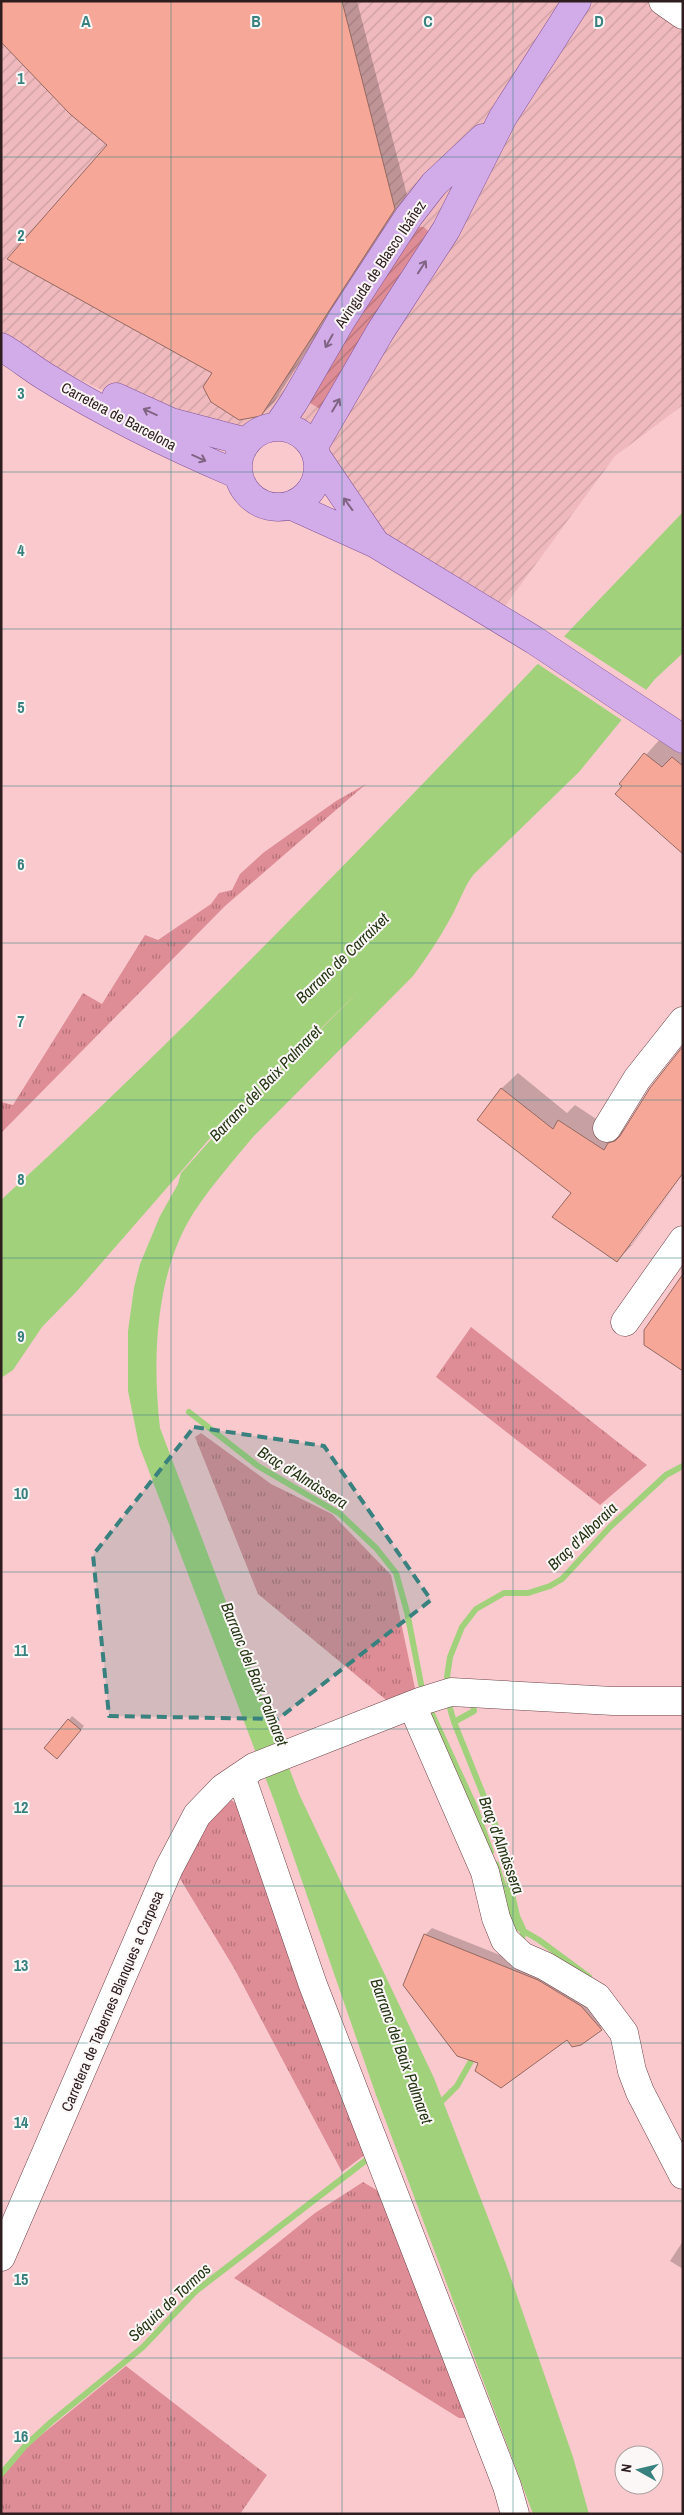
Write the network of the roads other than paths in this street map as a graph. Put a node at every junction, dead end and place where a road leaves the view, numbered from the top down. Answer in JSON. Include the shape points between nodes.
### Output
{"nodes":[{"id":1,"x":577,"y":1,"type":"edge"},
{"id":2,"x":663,"y":1,"type":"edge"},
{"id":3,"x":683,"y":15,"type":"edge"},
{"id":4,"x":503,"y":117,"type":"junction"},
{"id":5,"x":434,"y":184,"type":"junction"},
{"id":6,"x":462,"y":198,"type":"junction"},
{"id":7,"x":410,"y":216,"type":"junction"},
{"id":8,"x":446,"y":230,"type":"junction"},
{"id":9,"x":2,"y":348,"type":"edge"},
{"id":10,"x":277,"y":427,"type":"junction"},
{"id":11,"x":247,"y":442,"type":"junction"},
{"id":12,"x":315,"y":452,"type":"junction"},
{"id":13,"x":239,"y":475,"type":"junction"},
{"id":14,"x":290,"y":505,"type":"junction"},
{"id":15,"x":376,"y":544,"type":"junction"},
{"id":16,"x":683,"y":739,"type":"edge"},
{"id":17,"x":683,"y":1021,"type":"edge"},
{"id":18,"x":607,"y":1128,"type":"dead end"},
{"id":19,"x":683,"y":1240,"type":"edge"},
{"id":20,"x":625,"y":1322,"type":"dead end"},
{"id":21,"x":683,"y":1701,"type":"edge"},
{"id":22,"x":417,"y":1703,"type":"junction"},
{"id":23,"x":248,"y":1771,"type":"junction"},
{"id":24,"x":683,"y":2175,"type":"edge"},
{"id":25,"x":1,"y":2257,"type":"edge"},
{"id":26,"x":515,"y":2514,"type":"edge"}],
"edges":[{"from":1,"to":4,"type":"main road","name":"Avinguda de Blasco Ibáñez"},
{"from":2,"to":3,"type":"street"},
{"from":4,"to":5,"type":"main road","name":"Avinguda de Blasco Ibáñez"},
{"from":4,"to":6,"type":"main road","name":"Avinguda de Blasco Ibáñez"},
{"from":5,"to":6,"type":"main road","via":[[446,198]]},
{"from":5,"to":7,"type":"main road","name":"Avinguda de Blasco Ibáñez"},
{"from":6,"to":8,"type":"main road","name":"Avinguda de Blasco Ibáñez"},
{"from":7,"to":8,"type":"main road","via":[[431,212],[438,216]]},
{"from":7,"to":10,"type":"main road","name":"Avinguda de Blasco Ibáñez","one_way":true,"via":[[342,319]]},
{"from":12,"to":8,"type":"main road","name":"Avinguda de Blasco Ibáñez","one_way":true,"via":[[380,332]]},
{"from":11,"to":9,"type":"main road","name":"Carretera de Barcelona","one_way":true,"via":[[171,422],[53,367]]},
{"from":9,"to":13,"type":"main road","name":"Carretera de Barcelona","one_way":true,"via":[[119,418]]},
{"from":10,"to":11,"type":"main road","via":[[259,432]]},
{"from":10,"to":12,"type":"main road","via":[[304,436]]},
{"from":11,"to":13,"type":"main road","via":[[241,452]]},
{"from":12,"to":14,"type":"main road","via":[[318,474],[313,486],[304,497]]},
{"from":15,"to":12,"type":"main road","one_way":true},
{"from":13,"to":14,"type":"main road","via":[[243,486],[255,499],[267,505]]},
{"from":14,"to":15,"type":"main road"},
{"from":15,"to":16,"type":"main road","via":[[538,642]]},
{"from":17,"to":18,"type":"street","via":[[637,1079]]},
{"from":19,"to":20,"type":"street"},
{"from":21,"to":22,"type":"street","name":"Carretera de Tabernes Blanques a Carpesa","via":[[613,1701],[451,1692]]},
{"from":22,"to":23,"type":"street","name":"Carretera de Tabernes Blanques a Carpesa"},
{"from":22,"to":24,"type":"street","via":[[485,1872],[505,1940],[522,1956],[545,1966],[597,1998],[624,2033],[640,2092]]},
{"from":23,"to":25,"type":"street","name":"Carretera de Tabernes Blanques a Carpesa","via":[[223,1788],[197,1815],[169,1868]]},
{"from":23,"to":26,"type":"street","via":[[312,1985],[507,2486]]}]}
